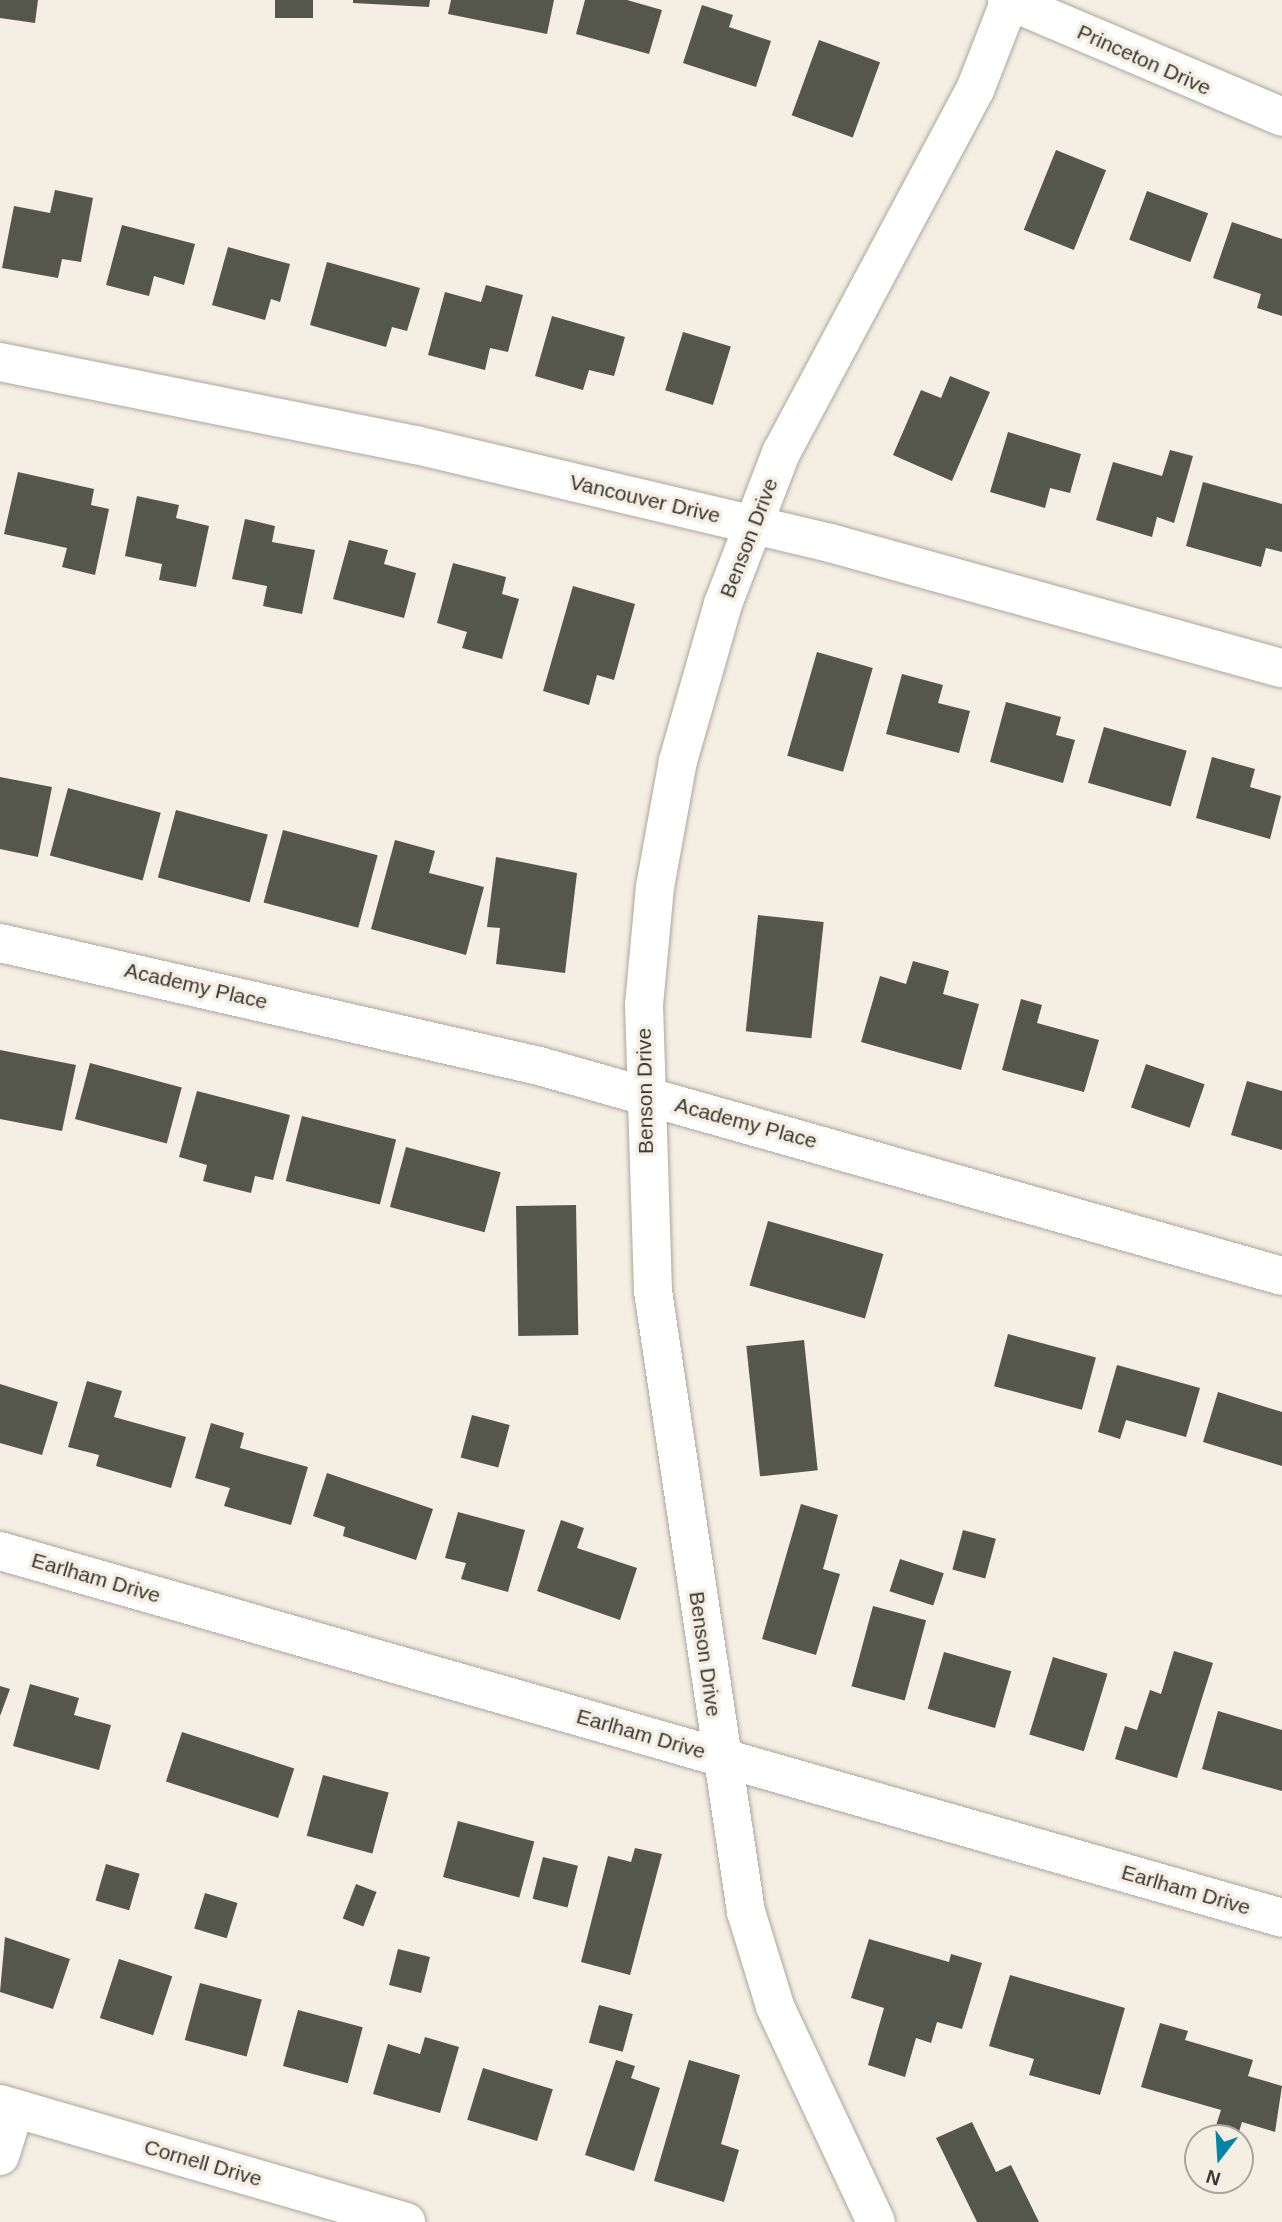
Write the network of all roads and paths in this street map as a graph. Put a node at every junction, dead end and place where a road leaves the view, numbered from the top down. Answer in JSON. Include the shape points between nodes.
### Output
{"nodes":[{"id":1,"x":1009,"y":0,"type":"edge"},
{"id":2,"x":1282,"y":117,"type":"edge"},
{"id":3,"x":0,"y":362,"type":"edge"},
{"id":4,"x":753,"y":525,"type":"junction"},
{"id":5,"x":1282,"y":668,"type":"edge"},
{"id":6,"x":0,"y":943,"type":"edge"},
{"id":7,"x":645,"y":1095,"type":"junction"},
{"id":8,"x":1282,"y":1276,"type":"edge"},
{"id":9,"x":0,"y":1551,"type":"edge"},
{"id":10,"x":719,"y":1757,"type":"junction"},
{"id":11,"x":1282,"y":1918,"type":"edge"},
{"id":12,"x":7,"y":2106,"type":"edge"},
{"id":13,"x":0,"y":2156,"type":"edge"},
{"id":14,"x":406,"y":2222,"type":"edge"},
{"id":15,"x":876,"y":2222,"type":"edge"}],
"edges":[{"from":1,"to":2,"type":"street","name":"Princeton Drive"},
{"from":1,"to":4,"type":"street","name":"Benson Drive","via":[[975,90],[824,367]]},
{"from":3,"to":4,"type":"street","name":"Vancouver Drive","via":[[416,445]]},
{"from":4,"to":5,"type":"street","name":"Vancouver Drive"},
{"from":4,"to":7,"type":"street","name":"Benson Drive","via":[[678,761],[655,887],[644,1005]]},
{"from":6,"to":7,"type":"street","name":"Academy Place"},
{"from":7,"to":8,"type":"street","name":"Academy Place"},
{"from":7,"to":10,"type":"street","name":"Benson Drive","via":[[653,1291]]},
{"from":9,"to":10,"type":"street","name":"Earlham Drive"},
{"from":10,"to":11,"type":"street","name":"Earlham Drive"},
{"from":10,"to":15,"type":"street","name":"Benson Drive","via":[[762,1968]]},
{"from":12,"to":13,"type":"street"},
{"from":12,"to":14,"type":"street","name":"Cornell Drive"}]}
